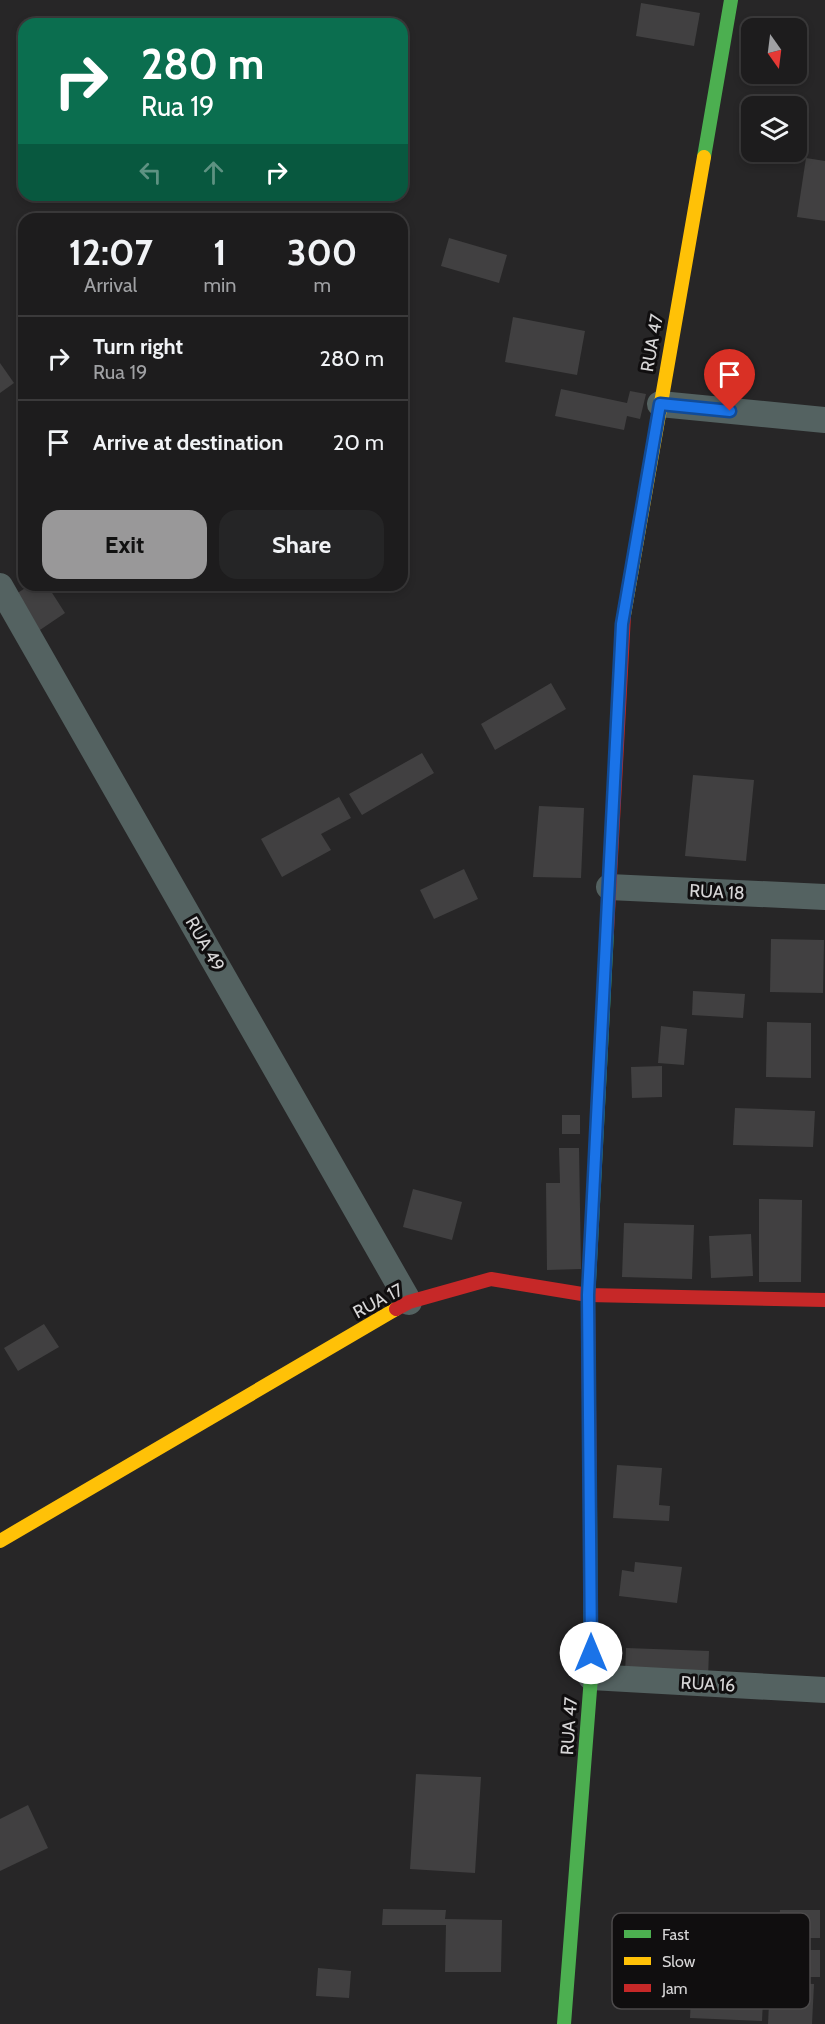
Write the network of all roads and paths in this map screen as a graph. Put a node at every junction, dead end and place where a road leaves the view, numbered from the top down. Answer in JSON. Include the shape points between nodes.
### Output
{"nodes":[{"id":1,"x":731,"y":0,"type":"edge"},
{"id":2,"x":660,"y":404,"type":"junction"},
{"id":3,"x":825,"y":420,"type":"edge"},
{"id":4,"x":0,"y":586,"type":"edge"},
{"id":5,"x":609,"y":887,"type":"junction"},
{"id":6,"x":825,"y":897,"type":"edge"},
{"id":7,"x":588,"y":1295,"type":"junction"},
{"id":8,"x":825,"y":1300,"type":"edge"},
{"id":9,"x":409,"y":1302,"type":"junction"},
{"id":10,"x":0,"y":1541,"type":"edge"},
{"id":11,"x":591,"y":1677,"type":"junction"},
{"id":12,"x":825,"y":1690,"type":"edge"},
{"id":13,"x":564,"y":2024,"type":"edge"}],
"edges":[{"from":1,"to":2,"type":"street","name":"RUA 47"},
{"from":2,"to":3,"type":"street"},
{"from":2,"to":5,"type":"street","name":"RUA 47","via":[[622,624]]},
{"from":4,"to":9,"type":"street","name":"RUA 49"},
{"from":5,"to":6,"type":"street","name":"RUA 18"},
{"from":5,"to":7,"type":"street","name":"RUA 47"},
{"from":7,"to":8,"type":"street","name":"RUA 17"},
{"from":7,"to":9,"type":"street","name":"RUA 17","via":[[491,1279]]},
{"from":7,"to":11,"type":"street","name":"RUA 47"},
{"from":9,"to":10,"type":"street","name":"RUA 17"},
{"from":11,"to":12,"type":"street","name":"RUA 16"},
{"from":11,"to":13,"type":"street","name":"RUA 47"}]}
